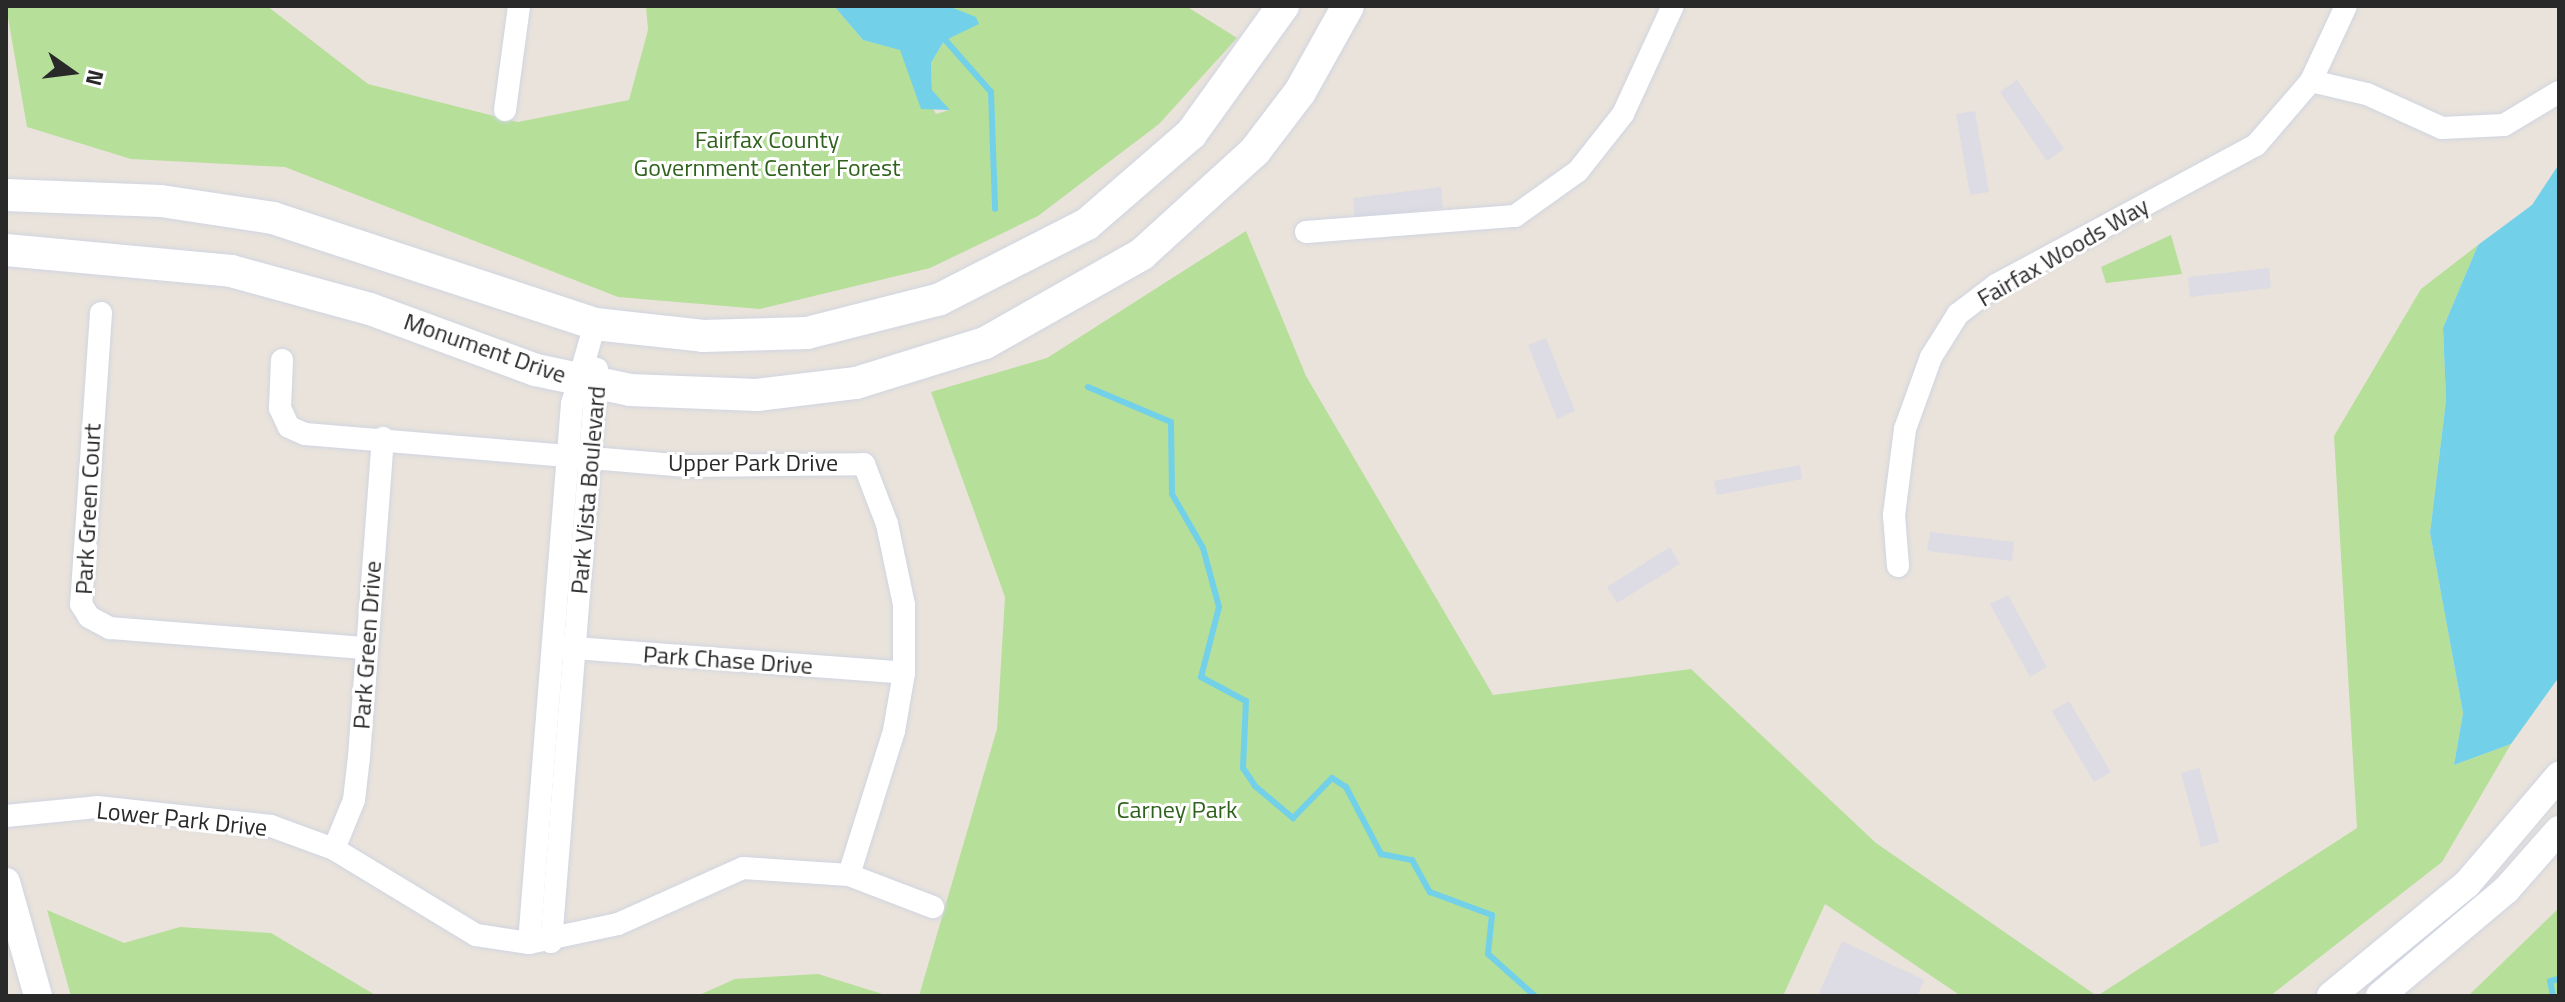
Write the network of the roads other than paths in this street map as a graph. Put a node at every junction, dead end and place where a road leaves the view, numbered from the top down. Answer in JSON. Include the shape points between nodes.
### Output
{"nodes":[{"id":1,"x":519,"y":6,"type":"edge"},
{"id":2,"x":1283,"y":6,"type":"edge"},
{"id":3,"x":1348,"y":6,"type":"edge"},
{"id":4,"x":1673,"y":6,"type":"edge"},
{"id":5,"x":2346,"y":6,"type":"edge"},
{"id":6,"x":2311,"y":81,"type":"junction"},
{"id":7,"x":2559,"y":92,"type":"edge"},
{"id":8,"x":505,"y":110,"type":"dead end"},
{"id":9,"x":6,"y":195,"type":"edge"},
{"id":10,"x":1306,"y":232,"type":"dead end"},
{"id":11,"x":6,"y":250,"type":"edge"},
{"id":12,"x":101,"y":313,"type":"dead end"},
{"id":13,"x":595,"y":324,"type":"junction"},
{"id":14,"x":282,"y":360,"type":"dead end"},
{"id":15,"x":586,"y":381,"type":"junction"},
{"id":16,"x":383,"y":438,"type":"junction"},
{"id":17,"x":568,"y":454,"type":"junction"},
{"id":18,"x":591,"y":456,"type":"junction"},
{"id":19,"x":1898,"y":566,"type":"dead end"},
{"id":20,"x":365,"y":648,"type":"junction"},
{"id":21,"x":564,"y":648,"type":"junction"},
{"id":22,"x":904,"y":673,"type":"junction"},
{"id":23,"x":2559,"y":776,"type":"edge"},
{"id":24,"x":6,"y":816,"type":"edge"},
{"id":25,"x":2559,"y":830,"type":"edge"},
{"id":26,"x":334,"y":849,"type":"junction"},
{"id":27,"x":849,"y":875,"type":"junction"},
{"id":28,"x":6,"y":882,"type":"edge"},
{"id":29,"x":933,"y":907,"type":"dead end"},
{"id":30,"x":540,"y":942,"type":"junction"},
{"id":31,"x":38,"y":996,"type":"edge"},
{"id":32,"x":2331,"y":996,"type":"edge"},
{"id":33,"x":2380,"y":996,"type":"edge"}],
"edges":[{"from":1,"to":8,"type":"street"},
{"from":2,"to":13,"type":"main road","via":[[1220,100],[1148,176],[1087,224],[972,286],[807,333],[703,336]]},
{"from":3,"to":15,"type":"main road","name":"Monument Drive","via":[[1300,92],[1223,187],[1142,254],[1029,323],[911,370],[803,391],[711,396]]},
{"from":4,"to":10,"type":"street","via":[[1623,114],[1578,171],[1515,216]]},
{"from":5,"to":6,"type":"street","name":"Fairfax Woods Way"},
{"from":6,"to":7,"type":"street","via":[[2367,94],[2442,128],[2504,125]]},
{"from":6,"to":19,"type":"street","name":"Fairfax Woods Way","via":[[2256,145],[1996,285],[1958,314],[1931,357],[1905,429],[1894,515]]},
{"from":9,"to":13,"type":"main road","via":[[161,201],[273,218]]},
{"from":11,"to":15,"type":"main road","name":"Monument Drive","via":[[231,271]]},
{"from":12,"to":20,"type":"street","name":"Park Green Court","via":[[81,604],[89,617],[110,628]]},
{"from":13,"to":15,"type":"street","name":"Park Vista Boulevard"},
{"from":14,"to":16,"type":"street","name":"Upper Park Drive","via":[[280,408],[289,427]]},
{"from":15,"to":17,"type":"street","name":"Park Vista Boulevard"},
{"from":15,"to":18,"type":"street","name":"Park Vista Boulevard"},
{"from":16,"to":17,"type":"street","name":"Upper Park Drive"},
{"from":16,"to":20,"type":"street","name":"Park Green Drive"},
{"from":17,"to":18,"type":"street","name":"Upper Park Drive"},
{"from":17,"to":21,"type":"street","name":"Park Vista Boulevard"},
{"from":18,"to":21,"type":"street","name":"Park Vista Boulevard"},
{"from":18,"to":22,"type":"street","name":"Upper Park Drive","via":[[687,466],[864,464],[887,524],[904,605]]},
{"from":20,"to":26,"type":"street","name":"Park Green Drive","via":[[354,800]]},
{"from":21,"to":22,"type":"street","name":"Park Chase Drive"},
{"from":21,"to":30,"type":"street","name":"Park Vista Boulevard"},
{"from":22,"to":27,"type":"street","name":"Upper Park Drive","via":[[894,731]]},
{"from":23,"to":32,"type":"street","via":[[2467,884]]},
{"from":24,"to":26,"type":"street","name":"Lower Park Drive","via":[[97,807],[205,817],[271,826]]},
{"from":25,"to":33,"type":"street","via":[[2506,890]]},
{"from":26,"to":30,"type":"street","name":"Lower Park Drive","via":[[476,935]]},
{"from":27,"to":29,"type":"street","name":"Lower Park Drive"},
{"from":27,"to":30,"type":"street","name":"Lower Park Drive","via":[[743,868],[618,924]]},
{"from":28,"to":31,"type":"street"}]}
